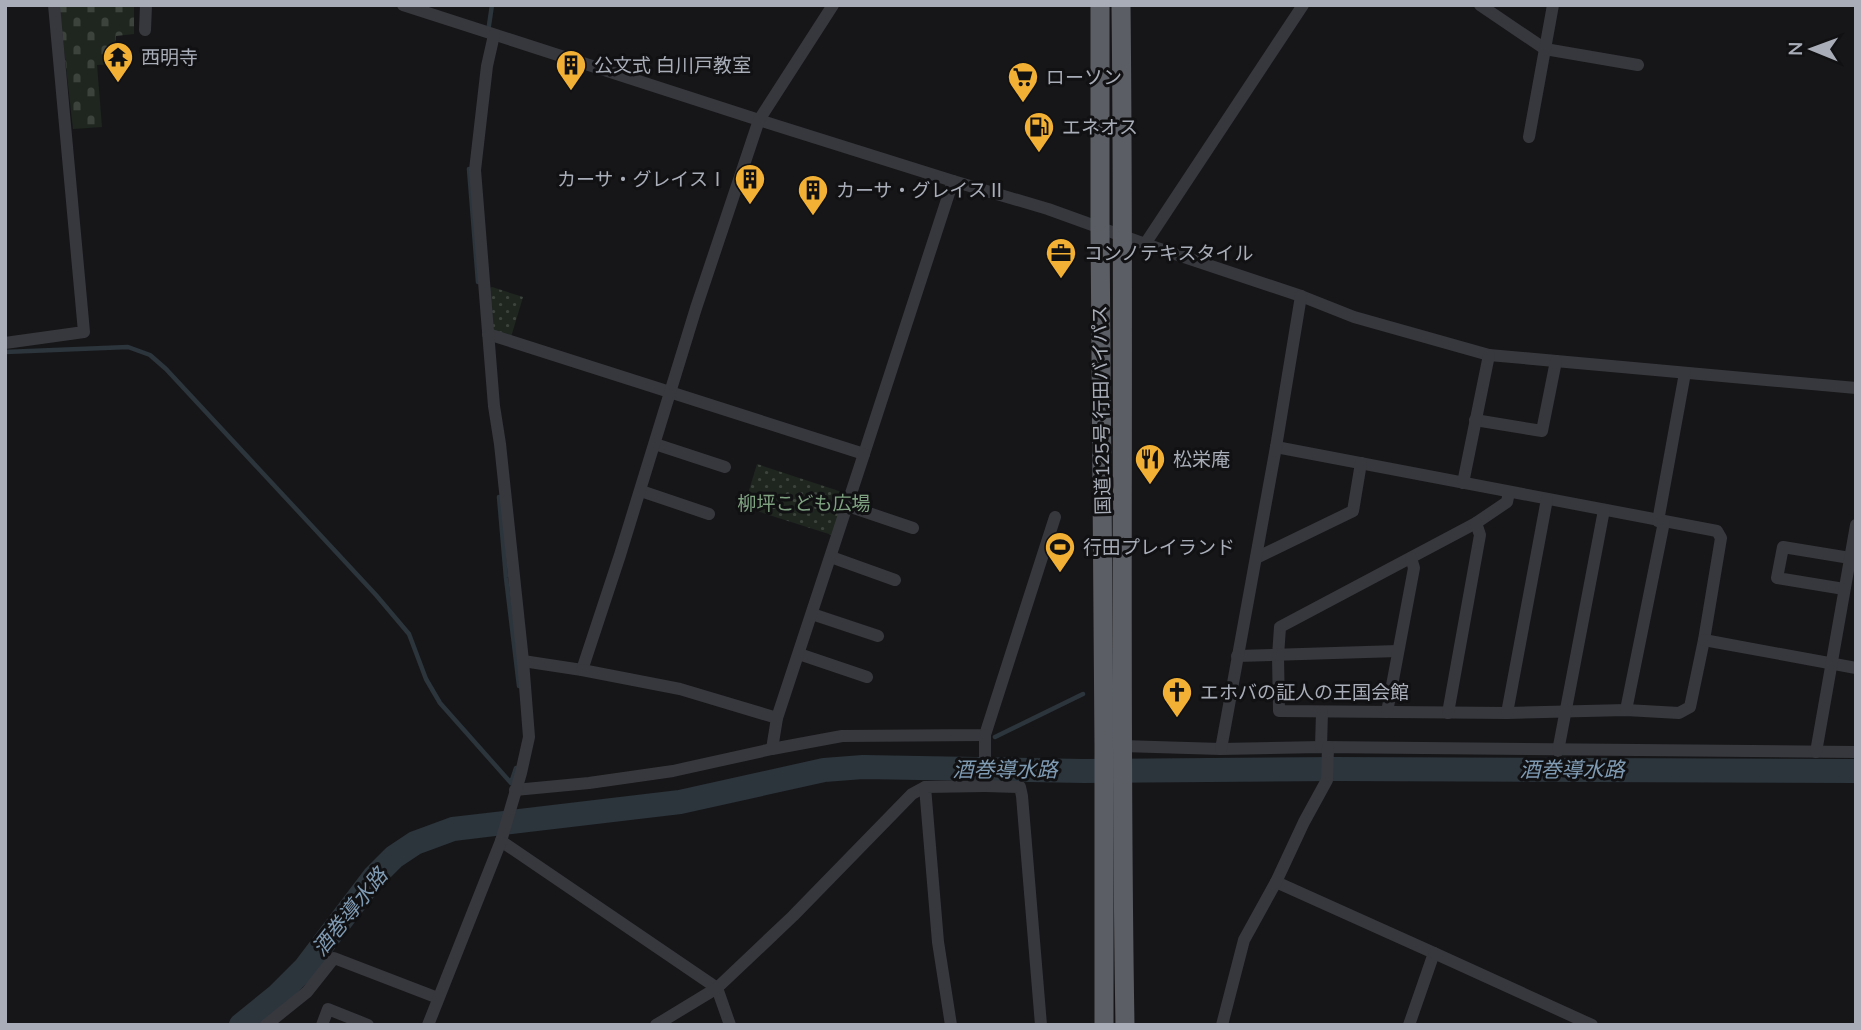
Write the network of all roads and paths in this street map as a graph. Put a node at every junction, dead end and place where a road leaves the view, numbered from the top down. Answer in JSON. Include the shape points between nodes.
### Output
{"nodes":[{"id":1,"x":54,"y":5,"type":"edge"},
{"id":2,"x":146,"y":5,"type":"edge"},
{"id":3,"x":403,"y":5,"type":"edge"},
{"id":4,"x":833,"y":5,"type":"edge"},
{"id":5,"x":1100,"y":5,"type":"edge"},
{"id":6,"x":1121,"y":5,"type":"edge"},
{"id":7,"x":1303,"y":5,"type":"edge"},
{"id":8,"x":1480,"y":5,"type":"edge"},
{"id":9,"x":1553,"y":5,"type":"edge"},
{"id":10,"x":145,"y":30,"type":"dead end"},
{"id":11,"x":494,"y":36,"type":"junction"},
{"id":12,"x":1545,"y":49,"type":"junction"},
{"id":13,"x":1637,"y":65,"type":"dead end"},
{"id":14,"x":759,"y":120,"type":"junction"},
{"id":15,"x":1529,"y":137,"type":"dead end"},
{"id":16,"x":953,"y":181,"type":"junction"},
{"id":17,"x":1100,"y":227,"type":"junction"},
{"id":18,"x":1122,"y":235,"type":"junction"},
{"id":19,"x":1145,"y":244,"type":"junction"},
{"id":20,"x":1301,"y":296,"type":"junction"},
{"id":21,"x":488,"y":334,"type":"junction"},
{"id":22,"x":5,"y":344,"type":"edge"},
{"id":23,"x":1489,"y":355,"type":"junction"},
{"id":24,"x":1556,"y":361,"type":"junction"},
{"id":25,"x":1685,"y":373,"type":"junction"},
{"id":26,"x":1856,"y":388,"type":"edge"},
{"id":27,"x":671,"y":392,"type":"junction"},
{"id":28,"x":1475,"y":420,"type":"junction"},
{"id":29,"x":655,"y":444,"type":"junction"},
{"id":30,"x":1276,"y":447,"type":"junction"},
{"id":31,"x":864,"y":454,"type":"junction"},
{"id":32,"x":1361,"y":463,"type":"junction"},
{"id":33,"x":725,"y":467,"type":"dead end"},
{"id":34,"x":1463,"y":483,"type":"junction"},
{"id":35,"x":640,"y":491,"type":"junction"},
{"id":36,"x":1510,"y":492,"type":"junction"},
{"id":37,"x":1547,"y":499,"type":"junction"},
{"id":38,"x":848,"y":506,"type":"junction"},
{"id":39,"x":1604,"y":510,"type":"junction"},
{"id":40,"x":709,"y":513,"type":"dead end"},
{"id":41,"x":1055,"y":517,"type":"dead end"},
{"id":42,"x":1661,"y":521,"type":"junction"},
{"id":43,"x":1476,"y":523,"type":"junction"},
{"id":44,"x":1856,"y":525,"type":"edge"},
{"id":45,"x":913,"y":528,"type":"dead end"},
{"id":46,"x":831,"y":556,"type":"junction"},
{"id":47,"x":1256,"y":558,"type":"junction"},
{"id":48,"x":1411,"y":558,"type":"junction"},
{"id":49,"x":1850,"y":558,"type":"junction"},
{"id":50,"x":895,"y":580,"type":"dead end"},
{"id":51,"x":1843,"y":589,"type":"junction"},
{"id":52,"x":812,"y":614,"type":"junction"},
{"id":53,"x":878,"y":636,"type":"dead end"},
{"id":54,"x":1704,"y":640,"type":"junction"},
{"id":55,"x":1398,"y":651,"type":"junction"},
{"id":56,"x":799,"y":654,"type":"junction"},
{"id":57,"x":1237,"y":656,"type":"junction"},
{"id":58,"x":1278,"y":656,"type":"junction"},
{"id":59,"x":523,"y":661,"type":"junction"},
{"id":60,"x":1830,"y":663,"type":"junction"},
{"id":61,"x":1856,"y":668,"type":"edge"},
{"id":62,"x":582,"y":670,"type":"junction"},
{"id":63,"x":867,"y":677,"type":"dead end"},
{"id":64,"x":1626,"y":710,"type":"junction"},
{"id":65,"x":1322,"y":712,"type":"junction"},
{"id":66,"x":1387,"y":712,"type":"junction"},
{"id":67,"x":1566,"y":712,"type":"junction"},
{"id":68,"x":1448,"y":713,"type":"junction"},
{"id":69,"x":1507,"y":713,"type":"junction"},
{"id":70,"x":778,"y":718,"type":"junction"},
{"id":71,"x":985,"y":735,"type":"junction"},
{"id":72,"x":772,"y":748,"type":"junction"},
{"id":73,"x":1116,"y":749,"type":"junction"},
{"id":74,"x":1221,"y":749,"type":"junction"},
{"id":75,"x":1326,"y":751,"type":"junction"},
{"id":76,"x":1558,"y":751,"type":"junction"},
{"id":77,"x":1816,"y":752,"type":"junction"},
{"id":78,"x":1856,"y":752,"type":"edge"},
{"id":79,"x":985,"y":782,"type":"junction"},
{"id":80,"x":1113,"y":785,"type":"junction"},
{"id":81,"x":925,"y":787,"type":"junction"},
{"id":82,"x":515,"y":790,"type":"junction"},
{"id":83,"x":502,"y":837,"type":"junction"},
{"id":84,"x":1276,"y":882,"type":"junction"},
{"id":85,"x":1434,"y":953,"type":"junction"},
{"id":86,"x":717,"y":988,"type":"junction"},
{"id":87,"x":438,"y":998,"type":"junction"},
{"id":88,"x":266,"y":1025,"type":"edge"},
{"id":89,"x":322,"y":1025,"type":"edge"},
{"id":90,"x":368,"y":1025,"type":"edge"},
{"id":91,"x":428,"y":1025,"type":"edge"},
{"id":92,"x":656,"y":1025,"type":"edge"},
{"id":93,"x":730,"y":1025,"type":"edge"},
{"id":94,"x":951,"y":1025,"type":"edge"},
{"id":95,"x":1041,"y":1025,"type":"edge"},
{"id":96,"x":1104,"y":1025,"type":"edge"},
{"id":97,"x":1125,"y":1025,"type":"edge"},
{"id":98,"x":1222,"y":1025,"type":"edge"},
{"id":99,"x":1409,"y":1025,"type":"edge"},
{"id":100,"x":1592,"y":1025,"type":"edge"}],
"edges":[{"from":1,"to":22,"type":"street","via":[[85,332]]},
{"from":2,"to":10,"type":"street"},
{"from":3,"to":11,"type":"street"},
{"from":4,"to":14,"type":"street"},
{"from":5,"to":17,"type":"highway","name":"国道125号 行田バイパス"},
{"from":6,"to":18,"type":"highway","name":"国道125号 行田バイパス"},
{"from":7,"to":19,"type":"street"},
{"from":8,"to":12,"type":"street"},
{"from":9,"to":12,"type":"street"},
{"from":11,"to":14,"type":"street"},
{"from":11,"to":21,"type":"street","via":[[475,170]]},
{"from":12,"to":13,"type":"street"},
{"from":12,"to":15,"type":"street"},
{"from":14,"to":16,"type":"street"},
{"from":14,"to":27,"type":"street"},
{"from":16,"to":17,"type":"street"},
{"from":16,"to":31,"type":"street"},
{"from":17,"to":18,"type":"street"},
{"from":17,"to":73,"type":"highway","name":"国道125号 行田バイパス"},
{"from":18,"to":19,"type":"street"},
{"from":18,"to":73,"type":"highway","name":"国道125号 行田バイパス"},
{"from":19,"to":20,"type":"street"},
{"from":20,"to":23,"type":"street","via":[[1354,317]]},
{"from":20,"to":30,"type":"street"},
{"from":21,"to":27,"type":"street"},
{"from":21,"to":59,"type":"street"},
{"from":23,"to":24,"type":"street"},
{"from":23,"to":28,"type":"street"},
{"from":24,"to":25,"type":"street"},
{"from":24,"to":28,"type":"street","via":[[1542,431]]},
{"from":25,"to":26,"type":"street"},
{"from":25,"to":42,"type":"street"},
{"from":27,"to":29,"type":"street"},
{"from":27,"to":31,"type":"street"},
{"from":28,"to":34,"type":"street"},
{"from":29,"to":33,"type":"street"},
{"from":29,"to":35,"type":"street"},
{"from":30,"to":32,"type":"street"},
{"from":30,"to":47,"type":"street"},
{"from":31,"to":38,"type":"street"},
{"from":32,"to":34,"type":"street"},
{"from":32,"to":47,"type":"street","via":[[1353,510]]},
{"from":34,"to":36,"type":"street"},
{"from":35,"to":40,"type":"street"},
{"from":35,"to":62,"type":"street"},
{"from":36,"to":37,"type":"street"},
{"from":36,"to":43,"type":"street","via":[[1507,502]]},
{"from":37,"to":39,"type":"street"},
{"from":37,"to":69,"type":"street"},
{"from":38,"to":45,"type":"street"},
{"from":38,"to":46,"type":"street"},
{"from":39,"to":42,"type":"street"},
{"from":39,"to":67,"type":"street"},
{"from":41,"to":71,"type":"street"},
{"from":42,"to":54,"type":"street","via":[[1717,531],[1721,538]]},
{"from":42,"to":64,"type":"street"},
{"from":43,"to":48,"type":"street"},
{"from":43,"to":68,"type":"street","via":[[1480,535]]},
{"from":44,"to":49,"type":"street"},
{"from":46,"to":50,"type":"street"},
{"from":46,"to":52,"type":"street"},
{"from":47,"to":57,"type":"street"},
{"from":48,"to":55,"type":"street","via":[[1414,568]]},
{"from":48,"to":58,"type":"street","via":[[1280,627]]},
{"from":49,"to":51,"type":"street"},
{"from":49,"to":51,"type":"street","via":[[1783,547],[1777,578]]},
{"from":51,"to":60,"type":"street"},
{"from":52,"to":53,"type":"street"},
{"from":52,"to":56,"type":"street"},
{"from":54,"to":60,"type":"street"},
{"from":54,"to":64,"type":"street","via":[[1690,707],[1679,713]]},
{"from":55,"to":58,"type":"street"},
{"from":55,"to":66,"type":"street"},
{"from":56,"to":63,"type":"street"},
{"from":56,"to":70,"type":"street"},
{"from":57,"to":58,"type":"street"},
{"from":57,"to":74,"type":"street"},
{"from":58,"to":65,"type":"street","via":[[1279,711]]},
{"from":59,"to":62,"type":"street"},
{"from":59,"to":82,"type":"street","via":[[529,737]]},
{"from":60,"to":61,"type":"street"},
{"from":60,"to":77,"type":"street"},
{"from":62,"to":70,"type":"street","via":[[680,689]]},
{"from":64,"to":67,"type":"street"},
{"from":65,"to":66,"type":"street"},
{"from":65,"to":75,"type":"street"},
{"from":66,"to":68,"type":"street"},
{"from":67,"to":69,"type":"street"},
{"from":67,"to":76,"type":"street"},
{"from":68,"to":69,"type":"street"},
{"from":70,"to":72,"type":"street"},
{"from":71,"to":72,"type":"street","via":[[842,736]]},
{"from":71,"to":79,"type":"street"},
{"from":72,"to":82,"type":"street","via":[[673,771]]},
{"from":73,"to":74,"type":"street"},
{"from":73,"to":80,"type":"highway","name":"国道125号 行田バイパス"},
{"from":74,"to":75,"type":"street"},
{"from":75,"to":76,"type":"street"},
{"from":75,"to":84,"type":"street","via":[[1328,780]]},
{"from":76,"to":77,"type":"street"},
{"from":77,"to":78,"type":"street"},
{"from":79,"to":81,"type":"street"},
{"from":79,"to":95,"type":"street","via":[[1020,787]]},
{"from":80,"to":96,"type":"highway","name":"国道125号 行田バイパス"},
{"from":80,"to":97,"type":"highway","name":"国道125号 行田バイパス"},
{"from":81,"to":86,"type":"street","via":[[912,794]]},
{"from":81,"to":94,"type":"street","via":[[938,942]]},
{"from":82,"to":83,"type":"street"},
{"from":83,"to":86,"type":"street"},
{"from":83,"to":87,"type":"street"},
{"from":84,"to":85,"type":"street"},
{"from":84,"to":98,"type":"street","via":[[1244,940]]},
{"from":85,"to":99,"type":"street"},
{"from":85,"to":100,"type":"street"},
{"from":86,"to":92,"type":"street"},
{"from":86,"to":93,"type":"street"},
{"from":87,"to":88,"type":"street","via":[[334,958],[307,992]]},
{"from":87,"to":91,"type":"street"},
{"from":89,"to":90,"type":"street","via":[[328,1009]]}]}
